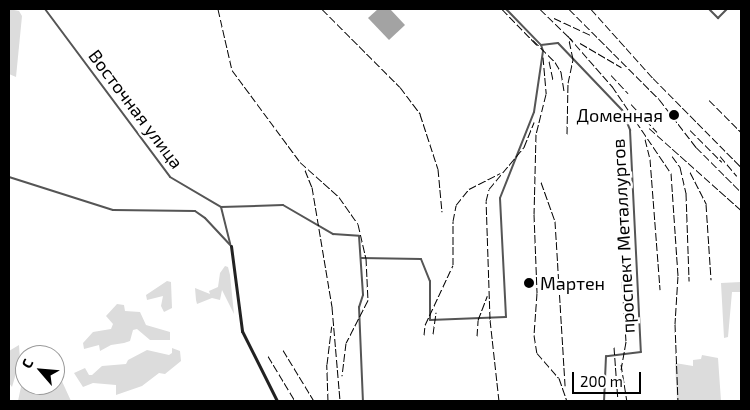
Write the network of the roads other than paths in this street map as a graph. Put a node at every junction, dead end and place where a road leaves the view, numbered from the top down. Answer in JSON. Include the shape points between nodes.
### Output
{"nodes":[{"id":1,"x":45,"y":9,"type":"edge"},
{"id":2,"x":506,"y":9,"type":"edge"},
{"id":3,"x":709,"y":9,"type":"edge"},
{"id":4,"x":727,"y":9,"type":"edge"},
{"id":5,"x":541,"y":44,"type":"junction"},
{"id":6,"x":9,"y":177,"type":"edge"},
{"id":7,"x":221,"y":207,"type":"junction"},
{"id":8,"x":230,"y":246,"type":"junction"},
{"id":9,"x":361,"y":258,"type":"junction"},
{"id":10,"x":277,"y":401,"type":"edge"},
{"id":11,"x":363,"y":401,"type":"edge"},
{"id":12,"x":604,"y":401,"type":"edge"}],
"edges":[{"from":1,"to":7,"type":"street","name":"Восточная улица","via":[[170,177]]},
{"from":2,"to":5,"type":"street"},
{"from":3,"to":4,"type":"street","via":[[718,18]]},
{"from":5,"to":9,"type":"street","via":[[543,50],[534,112],[500,198],[506,317],[430,320],[430,281],[421,259]]},
{"from":5,"to":12,"type":"street","name":"проспект Металлургов","via":[[558,43],[603,89],[628,122],[641,352],[609,354],[603,360]]},
{"from":6,"to":8,"type":"street","via":[[113,210],[195,211],[206,218]]},
{"from":7,"to":8,"type":"street"},
{"from":7,"to":9,"type":"street","via":[[290,207],[333,234],[359,236]]},
{"from":8,"to":10,"type":"street","via":[[242,332]]},
{"from":9,"to":11,"type":"street","via":[[363,296],[359,307]]}]}
